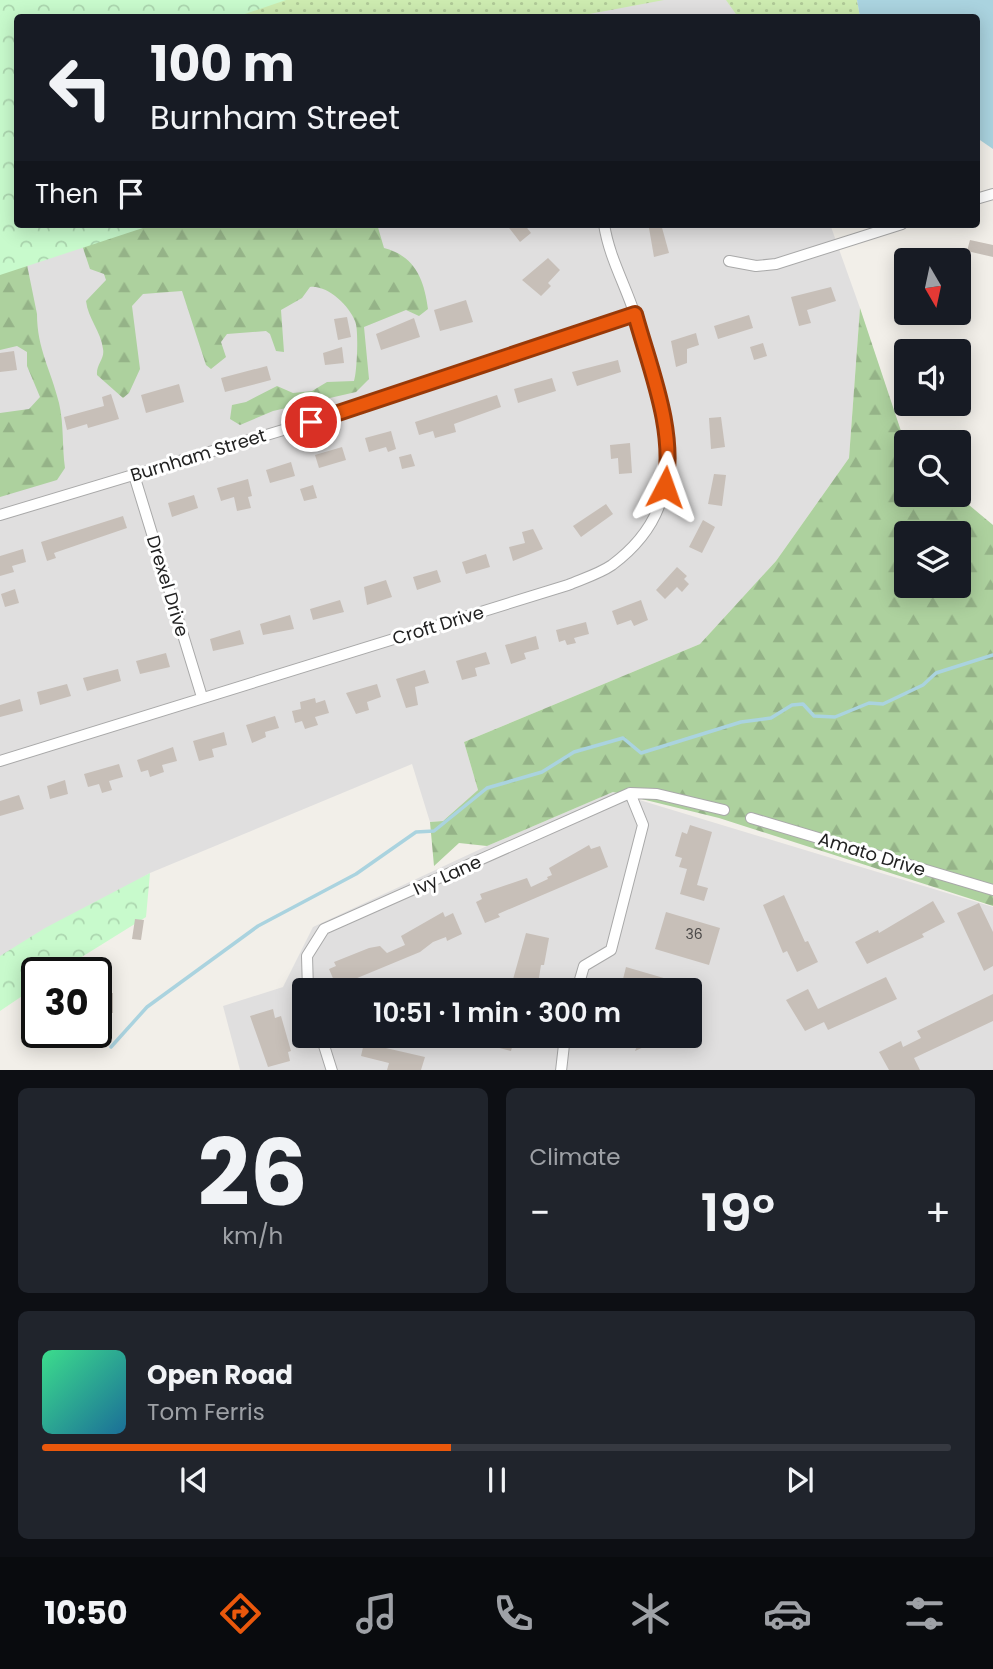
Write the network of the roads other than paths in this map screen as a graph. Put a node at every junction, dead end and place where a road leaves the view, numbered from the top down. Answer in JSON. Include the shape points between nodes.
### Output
{"nodes":[{"id":1,"x":605,"y":228,"type":"edge"},
{"id":2,"x":889,"y":228,"type":"edge"},
{"id":3,"x":729,"y":261,"type":"dead end"},
{"id":4,"x":635,"y":314,"type":"junction"},
{"id":5,"x":134,"y":475,"type":"junction"},
{"id":6,"x":0,"y":515,"type":"edge"},
{"id":7,"x":202,"y":698,"type":"junction"},
{"id":8,"x":0,"y":761,"type":"edge"},
{"id":9,"x":630,"y":793,"type":"junction"},
{"id":10,"x":724,"y":810,"type":"dead end"},
{"id":11,"x":751,"y":818,"type":"dead end"},
{"id":12,"x":993,"y":890,"type":"edge"},
{"id":13,"x":308,"y":978,"type":"edge"},
{"id":14,"x":580,"y":978,"type":"edge"},
{"id":15,"x":325,"y":1048,"type":"edge"},
{"id":16,"x":564,"y":1048,"type":"edge"},
{"id":17,"x":332,"y":1070,"type":"edge"},
{"id":18,"x":561,"y":1070,"type":"edge"}],
"edges":[{"from":1,"to":4,"type":"street","name":"Croft Drive","via":[[613,262]]},
{"from":2,"to":3,"type":"street","via":[[776,264]]},
{"from":4,"to":5,"type":"street","name":"Burnham Street","via":[[386,399]]},
{"from":4,"to":7,"type":"street","name":"Croft Drive","via":[[666,429],[669,469],[662,505],[640,540],[610,567],[568,586]]},
{"from":5,"to":6,"type":"street","name":"Burnham Street"},
{"from":5,"to":7,"type":"street","name":"Drexel Drive"},
{"from":7,"to":8,"type":"street","name":"Croft Drive"},
{"from":9,"to":10,"type":"street","name":"Ivy Lane","via":[[657,794]]},
{"from":9,"to":13,"type":"street","name":"Ivy Lane","via":[[324,929],[307,956]]},
{"from":9,"to":14,"type":"street","via":[[643,825],[611,950],[583,967]]},
{"from":11,"to":12,"type":"street","name":"Amato Drive"},
{"from":15,"to":17,"type":"street"},
{"from":16,"to":18,"type":"street"}]}
